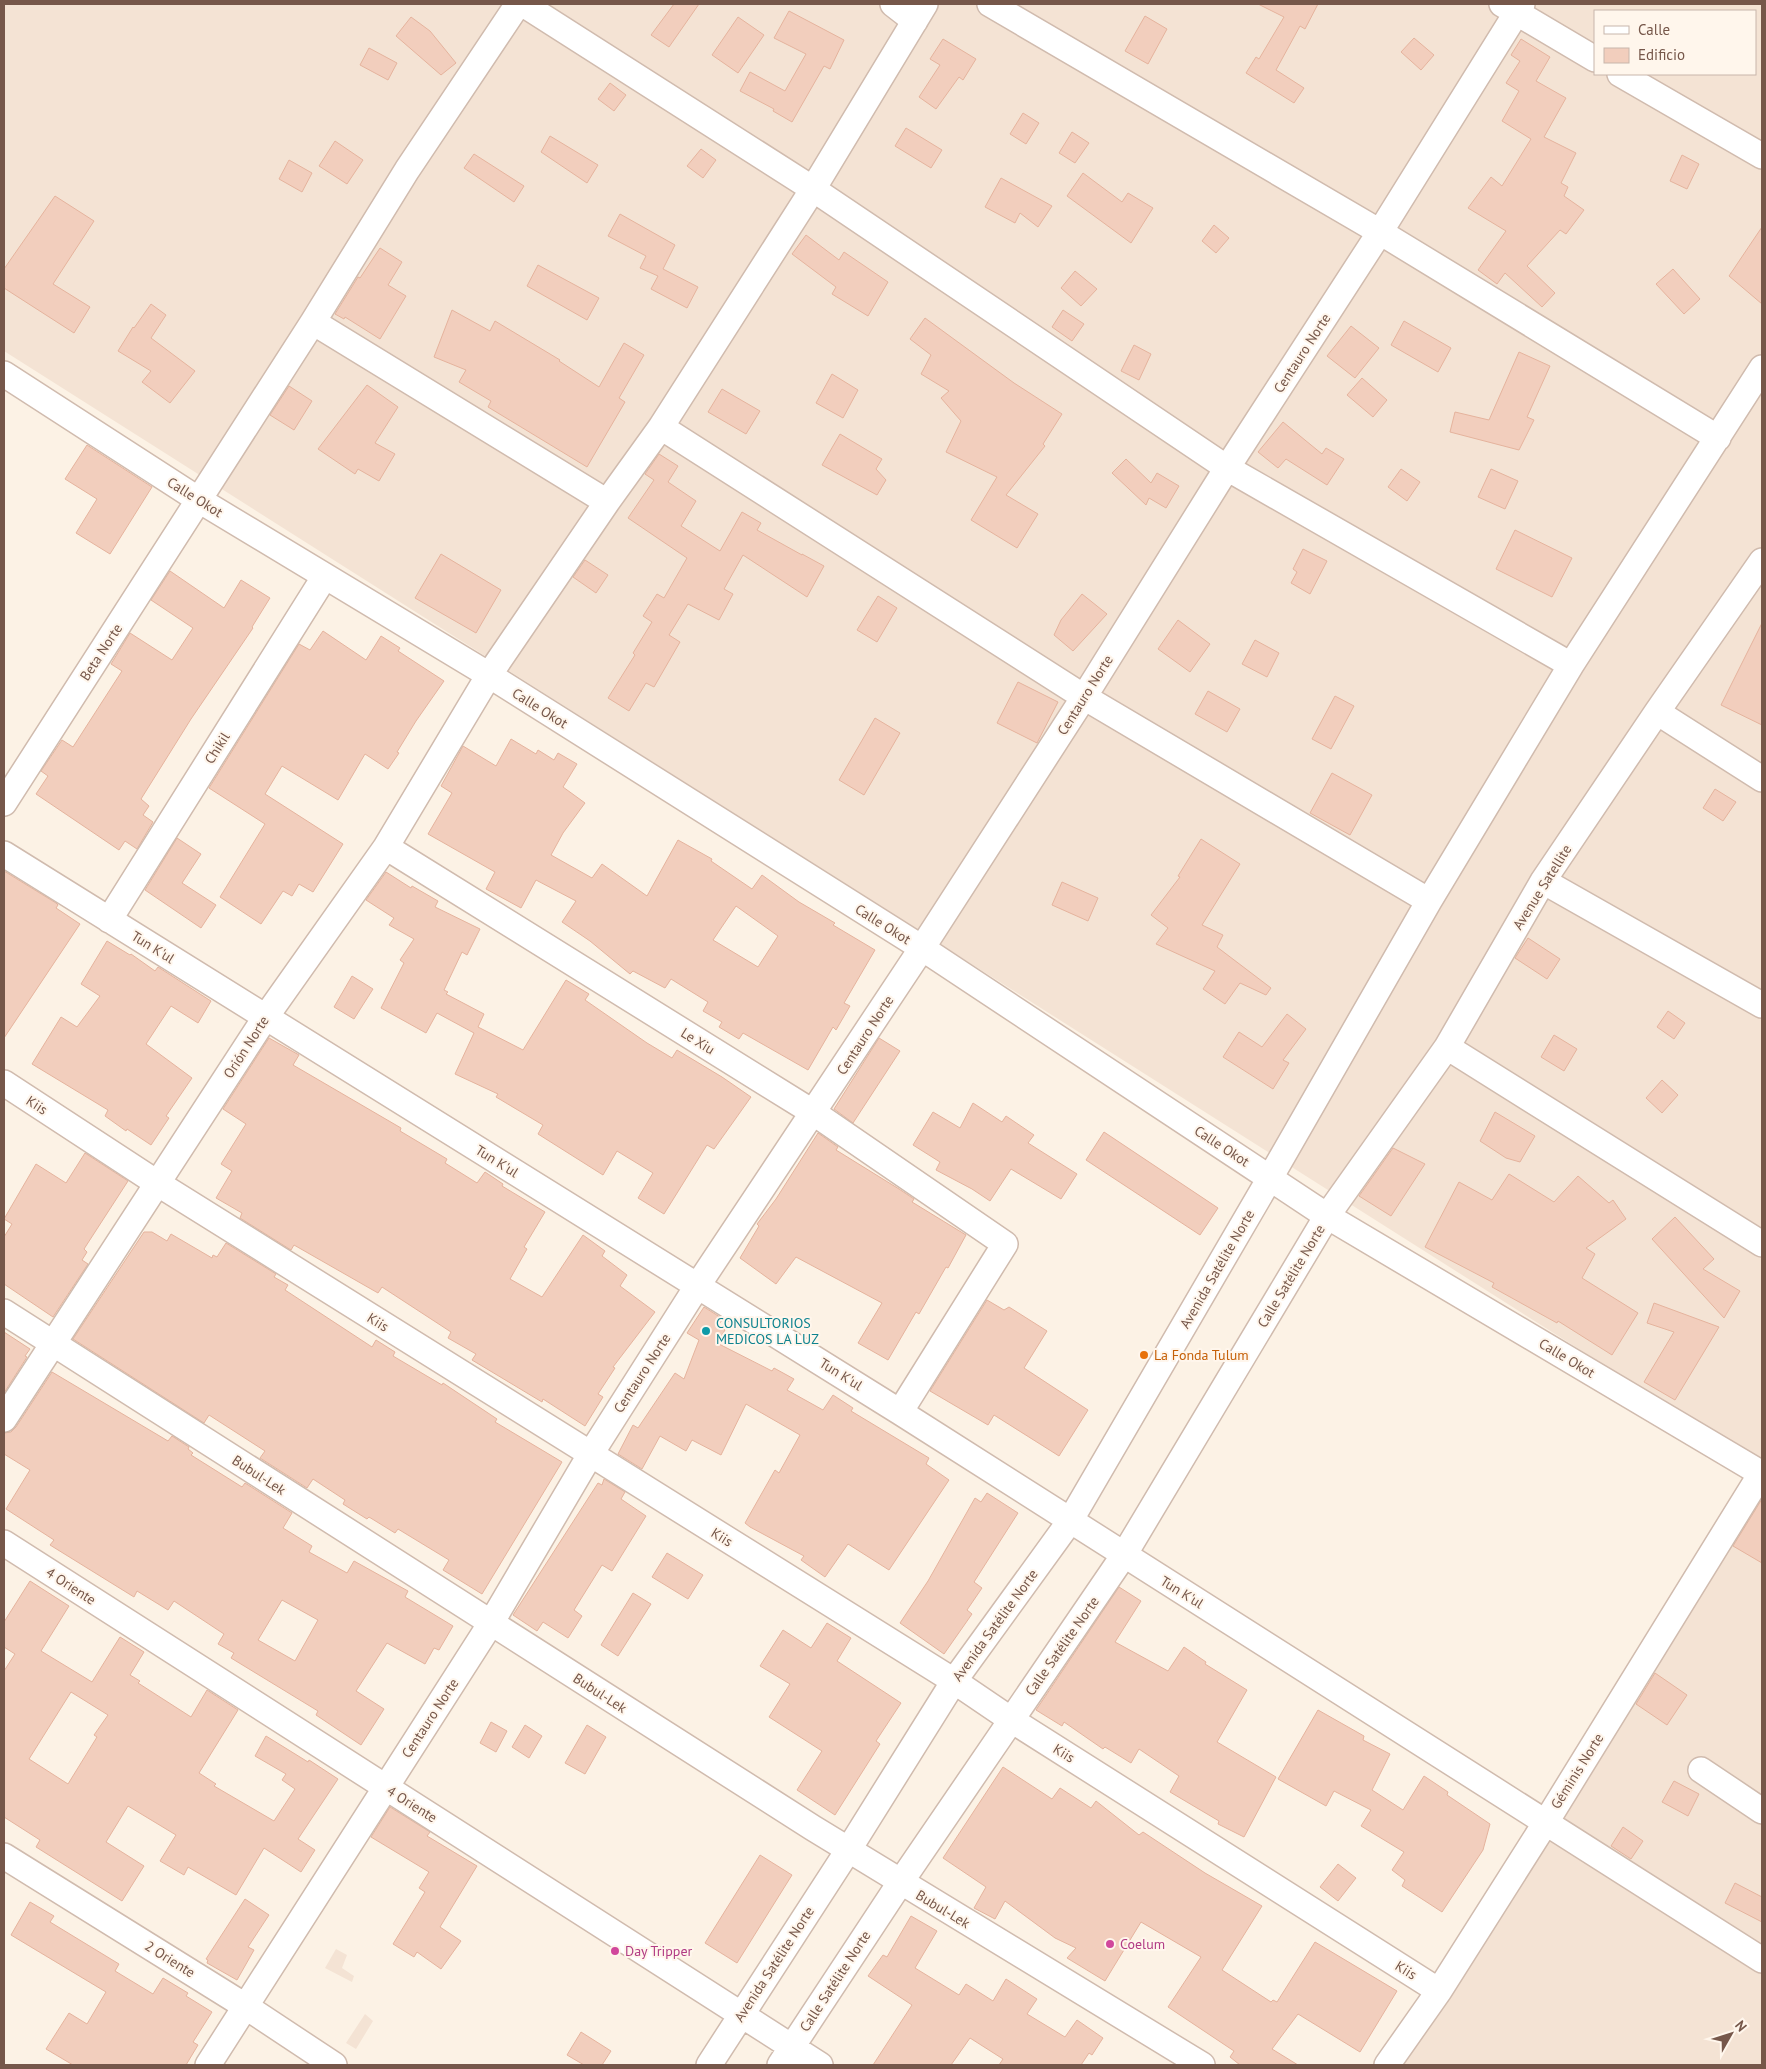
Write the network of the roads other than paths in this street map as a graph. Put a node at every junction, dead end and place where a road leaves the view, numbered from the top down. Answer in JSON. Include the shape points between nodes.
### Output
{"nodes":[{"id":1,"x":518,"y":4,"type":"edge"},
{"id":2,"x":523,"y":4,"type":"edge"},
{"id":3,"x":893,"y":4,"type":"edge"},
{"id":4,"x":990,"y":4,"type":"edge"},
{"id":5,"x":1513,"y":7,"type":"edge"},
{"id":6,"x":920,"y":13,"type":"edge"},
{"id":7,"x":1594,"y":58,"type":"edge"},
{"id":8,"x":1622,"y":75,"type":"edge"},
{"id":9,"x":1762,"y":156,"type":"edge"},
{"id":10,"x":813,"y":189,"type":"junction"},
{"id":11,"x":1380,"y":232,"type":"junction"},
{"id":12,"x":313,"y":322,"type":"junction"},
{"id":13,"x":1762,"y":368,"type":"edge"},
{"id":14,"x":4,"y":374,"type":"edge"},
{"id":15,"x":661,"y":427,"type":"junction"},
{"id":16,"x":1718,"y":438,"type":"junction"},
{"id":17,"x":1227,"y":468,"type":"junction"},
{"id":18,"x":199,"y":500,"type":"junction"},
{"id":19,"x":607,"y":502,"type":"junction"},
{"id":20,"x":1762,"y":561,"type":"edge"},
{"id":21,"x":326,"y":576,"type":"junction"},
{"id":22,"x":1571,"y":665,"type":"junction"},
{"id":23,"x":489,"y":675,"type":"junction"},
{"id":24,"x":1084,"y":697,"type":"junction"},
{"id":25,"x":1657,"y":712,"type":"junction"},
{"id":26,"x":1762,"y":779,"type":"edge"},
{"id":27,"x":4,"y":803,"type":"edge"},
{"id":28,"x":386,"y":847,"type":"junction"},
{"id":29,"x":4,"y":854,"type":"edge"},
{"id":30,"x":1542,"y":882,"type":"junction"},
{"id":31,"x":1428,"y":900,"type":"junction"},
{"id":32,"x":109,"y":920,"type":"junction"},
{"id":33,"x":922,"y":948,"type":"junction"},
{"id":34,"x":1762,"y":1005,"type":"edge"},
{"id":35,"x":265,"y":1018,"type":"junction"},
{"id":36,"x":1447,"y":1047,"type":"junction"},
{"id":37,"x":4,"y":1083,"type":"edge"},
{"id":38,"x":814,"y":1113,"type":"junction"},
{"id":39,"x":1270,"y":1178,"type":"junction"},
{"id":40,"x":157,"y":1183,"type":"junction"},
{"id":41,"x":1327,"y":1216,"type":"junction"},
{"id":42,"x":1762,"y":1244,"type":"edge"},
{"id":43,"x":698,"y":1285,"type":"junction"},
{"id":44,"x":4,"y":1312,"type":"edge"},
{"id":45,"x":52,"y":1343,"type":"junction"},
{"id":46,"x":900,"y":1412,"type":"junction"},
{"id":47,"x":4,"y":1419,"type":"edge"},
{"id":48,"x":590,"y":1455,"type":"junction"},
{"id":49,"x":1762,"y":1473,"type":"edge"},
{"id":50,"x":1070,"y":1521,"type":"junction"},
{"id":51,"x":4,"y":1543,"type":"edge"},
{"id":52,"x":1124,"y":1556,"type":"junction"},
{"id":53,"x":491,"y":1623,"type":"junction"},
{"id":54,"x":954,"y":1681,"type":"junction"},
{"id":55,"x":1010,"y":1719,"type":"junction"},
{"id":56,"x":1701,"y":1770,"type":"dead end"},
{"id":57,"x":385,"y":1788,"type":"junction"},
{"id":58,"x":1762,"y":1811,"type":"edge"},
{"id":59,"x":1546,"y":1822,"type":"junction"},
{"id":60,"x":849,"y":1849,"type":"junction"},
{"id":61,"x":4,"y":1856,"type":"edge"},
{"id":62,"x":900,"y":1883,"type":"junction"},
{"id":63,"x":1762,"y":1960,"type":"edge"},
{"id":64,"x":1439,"y":1991,"type":"junction"},
{"id":65,"x":245,"y":2006,"type":"junction"},
{"id":66,"x":741,"y":2014,"type":"junction"},
{"id":67,"x":785,"y":2057,"type":"edge"},
{"id":68,"x":208,"y":2065,"type":"edge"},
{"id":69,"x":334,"y":2065,"type":"edge"},
{"id":70,"x":708,"y":2065,"type":"edge"},
{"id":71,"x":820,"y":2065,"type":"edge"},
{"id":72,"x":1202,"y":2065,"type":"edge"},
{"id":73,"x":1387,"y":2065,"type":"edge"}],
"edges":[{"from":1,"to":12,"type":"street","name":"Beta Norte","via":[[407,170]]},
{"from":2,"to":10,"type":"street"},
{"from":3,"to":6,"type":"street"},
{"from":4,"to":11,"type":"street"},
{"from":5,"to":7,"type":"street"},
{"from":5,"to":11,"type":"street","name":"Centauro Norte"},
{"from":6,"to":10,"type":"street","name":"Orión Norte"},
{"from":8,"to":9,"type":"street"},
{"from":10,"to":15,"type":"street","name":"Orión Norte"},
{"from":10,"to":17,"type":"street"},
{"from":11,"to":16,"type":"street"},
{"from":11,"to":17,"type":"street","name":"Centauro Norte"},
{"from":12,"to":18,"type":"street","name":"Beta Norte"},
{"from":12,"to":19,"type":"street"},
{"from":13,"to":16,"type":"street","name":"Avenida Satélite Norte"},
{"from":14,"to":18,"type":"street","name":"Calle Okot"},
{"from":15,"to":19,"type":"street","name":"Orión Norte"},
{"from":15,"to":24,"type":"street"},
{"from":16,"to":22,"type":"street","name":"Avenida Satélite Norte"},
{"from":17,"to":22,"type":"street"},
{"from":17,"to":24,"type":"street","name":"Centauro Norte"},
{"from":18,"to":21,"type":"street","name":"Calle Okot"},
{"from":18,"to":27,"type":"street","name":"Beta Norte"},
{"from":19,"to":23,"type":"street","name":"Orión Norte"},
{"from":20,"to":25,"type":"street","name":"Avenue Satellite"},
{"from":21,"to":23,"type":"street","name":"Calle Okot"},
{"from":21,"to":32,"type":"street","name":"Chikil"},
{"from":22,"to":31,"type":"street","name":"Avenida Satélite Norte"},
{"from":23,"to":28,"type":"street","name":"Orión Norte"},
{"from":23,"to":33,"type":"street","name":"Calle Okot"},
{"from":24,"to":31,"type":"street"},
{"from":24,"to":33,"type":"street","name":"Centauro Norte"},
{"from":25,"to":26,"type":"street"},
{"from":25,"to":30,"type":"street","name":"Avenue Satellite"},
{"from":28,"to":35,"type":"street","name":"Orión Norte"},
{"from":28,"to":38,"type":"street","name":"Le Xiu"},
{"from":29,"to":32,"type":"street","name":"Tun K'ul"},
{"from":30,"to":34,"type":"street"},
{"from":30,"to":36,"type":"street","name":"Avenue Satellite"},
{"from":31,"to":39,"type":"street","name":"Avenida Satélite Norte"},
{"from":32,"to":35,"type":"street","name":"Tun K'ul"},
{"from":33,"to":38,"type":"street","name":"Centauro Norte"},
{"from":33,"to":39,"type":"street","name":"Calle Okot"},
{"from":35,"to":40,"type":"street","name":"Orión Norte"},
{"from":35,"to":43,"type":"street","name":"Tun K'ul"},
{"from":36,"to":41,"type":"street","name":"Avenue Satellite"},
{"from":36,"to":42,"type":"street"},
{"from":37,"to":40,"type":"street","name":"Kiis"},
{"from":38,"to":43,"type":"street","name":"Centauro Norte"},
{"from":38,"to":46,"type":"street","name":"Le Xiu","via":[[1006,1244]]},
{"from":39,"to":41,"type":"street","name":"Calle Okot"},
{"from":39,"to":50,"type":"street","name":"Avenida Satélite Norte"},
{"from":40,"to":45,"type":"street","name":"Orión Norte"},
{"from":40,"to":48,"type":"street","name":"Kiis"},
{"from":41,"to":49,"type":"street","name":"Calle Okot"},
{"from":41,"to":52,"type":"street","name":"Calle Satélite Norte"},
{"from":43,"to":46,"type":"street","name":"Tun K'ul"},
{"from":43,"to":48,"type":"street","name":"Centauro Norte"},
{"from":44,"to":45,"type":"street","name":"Bubul-Lek"},
{"from":45,"to":47,"type":"street","name":"Orión Norte"},
{"from":45,"to":53,"type":"street","name":"Bubul-Lek"},
{"from":46,"to":50,"type":"street","name":"Tun K'ul"},
{"from":48,"to":53,"type":"street","name":"Centauro Norte"},
{"from":48,"to":54,"type":"street","name":"Kiis"},
{"from":49,"to":59,"type":"street","name":"Géminis Norte"},
{"from":50,"to":52,"type":"street","name":"Tun K'ul"},
{"from":50,"to":54,"type":"street","name":"Avenida Satélite Norte"},
{"from":51,"to":57,"type":"street","name":"4 Oriente"},
{"from":52,"to":55,"type":"street","name":"Calle Satélite Norte"},
{"from":52,"to":59,"type":"street","name":"Tun K'ul"},
{"from":53,"to":57,"type":"street","name":"Centauro Norte"},
{"from":53,"to":60,"type":"street","name":"Bubul-Lek"},
{"from":54,"to":55,"type":"street","name":"Kiis"},
{"from":54,"to":60,"type":"street","name":"Avenida Satélite Norte"},
{"from":55,"to":62,"type":"street","name":"Calle Satélite Norte"},
{"from":55,"to":64,"type":"street","name":"Kiis"},
{"from":56,"to":58,"type":"street"},
{"from":57,"to":65,"type":"street","name":"Centauro Norte"},
{"from":57,"to":66,"type":"street","name":"4 Oriente"},
{"from":59,"to":63,"type":"street","name":"Tun K'ul"},
{"from":59,"to":64,"type":"street","name":"Géminis Norte"},
{"from":60,"to":62,"type":"street","name":"Bubul-Lek"},
{"from":60,"to":66,"type":"street","name":"Avenida Satélite Norte"},
{"from":61,"to":65,"type":"street","name":"2 Oriente"},
{"from":62,"to":67,"type":"street","name":"Calle Satélite Norte"},
{"from":62,"to":72,"type":"street","name":"Bubul-Lek"},
{"from":64,"to":73,"type":"street","name":"Géminis Norte"},
{"from":65,"to":68,"type":"street","name":"Centauro Norte"},
{"from":65,"to":69,"type":"street","name":"2 Oriente"},
{"from":66,"to":67,"type":"street","name":"4 Oriente"},
{"from":66,"to":70,"type":"street","name":"Avenida Satélite Norte"},
{"from":67,"to":71,"type":"street","name":"4 Oriente"}]}
